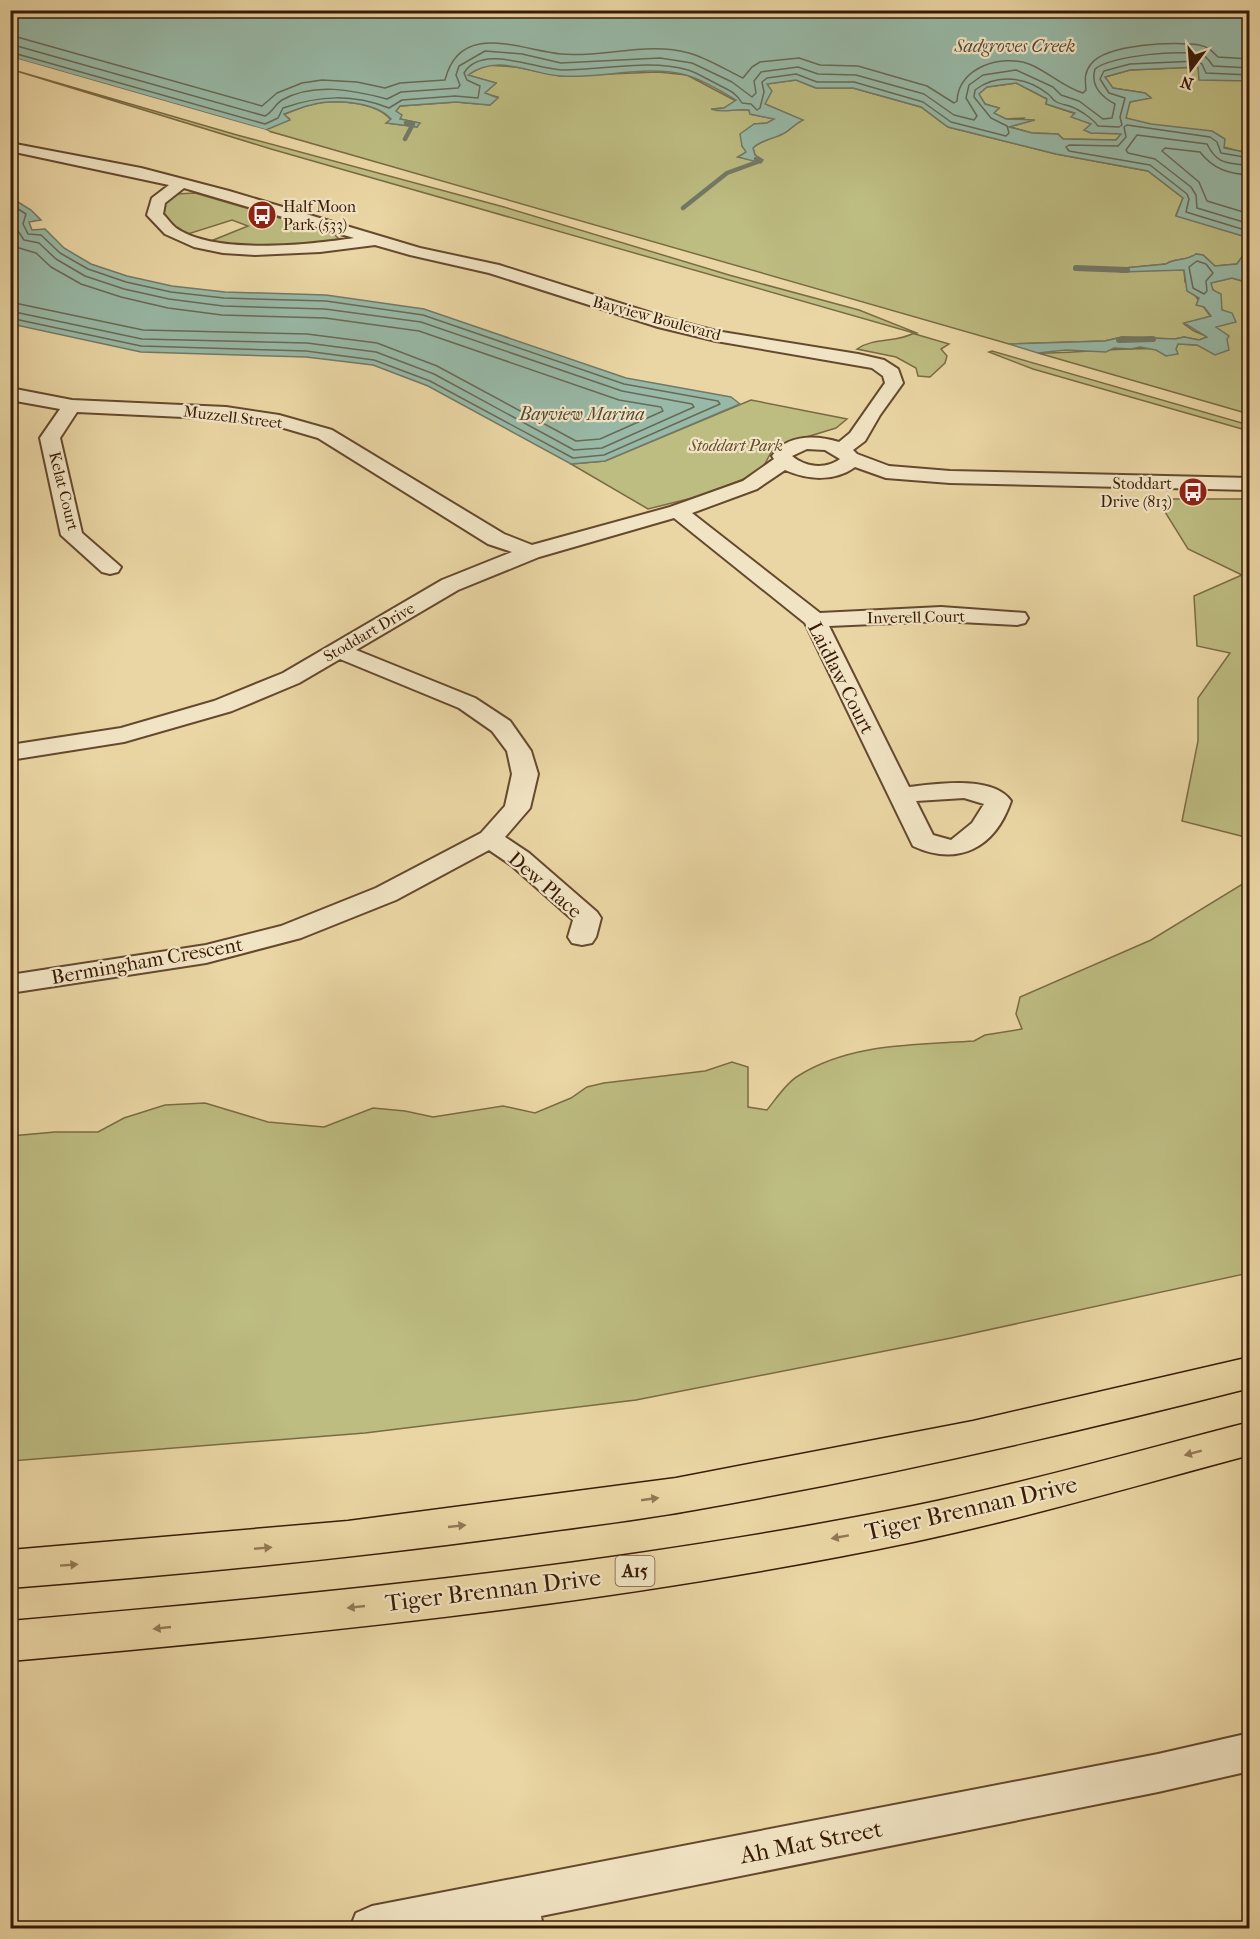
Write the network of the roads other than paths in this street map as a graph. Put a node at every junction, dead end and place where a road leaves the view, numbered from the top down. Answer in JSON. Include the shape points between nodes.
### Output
{"nodes":[{"id":1,"x":10,"y":147,"type":"edge"},
{"id":2,"x":181,"y":183,"type":"junction"},
{"id":3,"x":375,"y":240,"type":"junction"},
{"id":4,"x":10,"y":394,"type":"edge"},
{"id":5,"x":72,"y":405,"type":"junction"},
{"id":6,"x":871,"y":414,"type":"junction"},
{"id":7,"x":820,"y":443,"type":"junction"},
{"id":8,"x":844,"y":459,"type":"junction"},
{"id":9,"x":784,"y":461,"type":"junction"},
{"id":10,"x":809,"y":471,"type":"junction"},
{"id":11,"x":1250,"y":484,"type":"edge"},
{"id":12,"x":723,"y":494,"type":"junction"},
{"id":13,"x":677,"y":511,"type":"junction"},
{"id":14,"x":531,"y":552,"type":"junction"},
{"id":15,"x":110,"y":567,"type":"dead end"},
{"id":16,"x":1017,"y":618,"type":"dead end"},
{"id":17,"x":815,"y":620,"type":"junction"},
{"id":18,"x":337,"y":650,"type":"junction"},
{"id":19,"x":10,"y":753,"type":"edge"},
{"id":20,"x":900,"y":795,"type":"dead end"},
{"id":21,"x":490,"y":839,"type":"junction"},
{"id":22,"x":582,"y":937,"type":"dead end"},
{"id":23,"x":10,"y":984,"type":"edge"},
{"id":24,"x":1250,"y":1372,"type":"edge"},
{"id":25,"x":1250,"y":1438,"type":"edge"},
{"id":26,"x":10,"y":1569,"type":"edge"},
{"id":27,"x":10,"y":1641,"type":"edge"},
{"id":28,"x":1250,"y":1752,"type":"edge"},
{"id":29,"x":518,"y":1914,"type":"edge"},
{"id":30,"x":372,"y":1929,"type":"edge"}],
"edges":[{"from":1,"to":2,"type":"street","name":"Bayview Boulevard"},
{"from":2,"to":3,"type":"street","name":"Bayview Boulevard"},
{"from":2,"to":3,"type":"street","name":"Bayview Boulevard","via":[[157,201],[155,215],[169,230],[195,241],[277,251]]},
{"from":3,"to":6,"type":"street","name":"Bayview Boulevard","via":[[493,269],[690,330],[878,364],[895,379]]},
{"from":4,"to":5,"type":"street","name":"Muzzell Street"},
{"from":5,"to":14,"type":"street","name":"Muzzell Street","via":[[226,413],[279,421],[325,434],[496,539]]},
{"from":5,"to":15,"type":"street","name":"Kelat Court","via":[[50,438],[72,535]]},
{"from":6,"to":7,"type":"street","name":"Bayview Boulevard"},
{"from":6,"to":8,"type":"street","name":"Bayview Boulevard"},
{"from":7,"to":8,"type":"street"},
{"from":7,"to":9,"type":"street","name":"Stoddart Drive","via":[[786,450]]},
{"from":8,"to":10,"type":"street"},
{"from":8,"to":11,"type":"street","via":[[890,479],[950,481],[980,477]]},
{"from":9,"to":10,"type":"street"},
{"from":9,"to":12,"type":"street","name":"Stoddart Drive","via":[[750,485]]},
{"from":10,"to":12,"type":"street","name":"Stoddart Drive"},
{"from":12,"to":13,"type":"street","name":"Stoddart Drive"},
{"from":13,"to":14,"type":"street","name":"Stoddart Drive"},
{"from":13,"to":17,"type":"street","name":"Laidlaw Court"},
{"from":14,"to":18,"type":"street","name":"Stoddart Drive","via":[[450,585]]},
{"from":16,"to":17,"type":"street","name":"Inverell Court","via":[[941,614]]},
{"from":17,"to":20,"type":"street","name":"Laidlaw Court"},
{"from":18,"to":19,"type":"street","name":"Stoddart Drive","via":[[291,678],[223,706],[124,735]]},
{"from":18,"to":21,"type":"street","name":"Bermingham Crescent","via":[[468,703],[501,726],[519,751],[525,774],[517,808]]},
{"from":21,"to":22,"type":"street","name":"Dew Place","via":[[520,859],[587,918]]},
{"from":21,"to":23,"type":"street","name":"Bermingham Crescent","via":[[386,894],[291,932],[206,954]]},
{"from":26,"to":24,"type":"main road","one_way":true,"via":[[283,1546],[692,1493],[1065,1419]]},
{"from":25,"to":27,"type":"main road","name":"Tiger Brennan Drive","number":"A15","one_way":true,"via":[[1079,1485],[913,1524],[711,1560],[492,1593]]},
{"from":28,"to":29,"type":"street","name":"Ah Mat Street"},
{"from":29,"to":30,"type":"street","name":"Ah Mat Street"}]}
